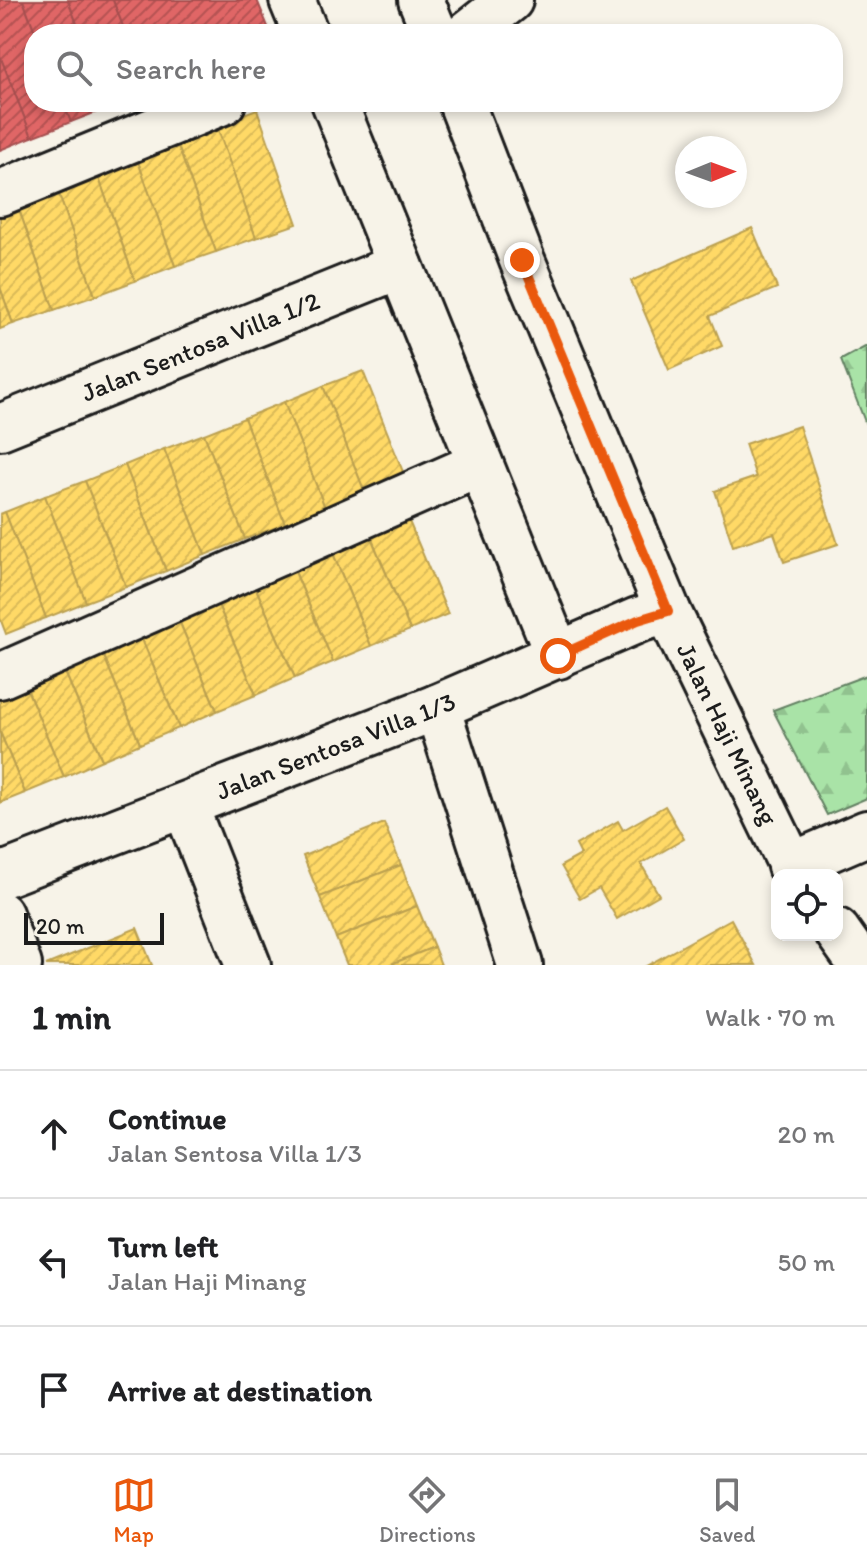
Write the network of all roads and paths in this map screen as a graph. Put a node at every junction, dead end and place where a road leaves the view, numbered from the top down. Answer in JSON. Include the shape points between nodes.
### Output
{"nodes":[{"id":1,"x":292,"y":0,"type":"edge"},
{"id":2,"x":421,"y":0,"type":"edge"},
{"id":3,"x":510,"y":0,"type":"edge"},
{"id":4,"x":302,"y":24,"type":"edge"},
{"id":5,"x":431,"y":24,"type":"edge"},
{"id":6,"x":480,"y":24,"type":"edge"},
{"id":7,"x":198,"y":112,"type":"edge"},
{"id":8,"x":338,"y":112,"type":"edge"},
{"id":9,"x":465,"y":112,"type":"edge"},
{"id":10,"x":0,"y":193,"type":"edge"},
{"id":11,"x":400,"y":266,"type":"junction"},
{"id":12,"x":0,"y":427,"type":"edge"},
{"id":13,"x":480,"y":464,"type":"junction"},
{"id":14,"x":668,"y":611,"type":"junction"},
{"id":15,"x":558,"y":656,"type":"junction"},
{"id":16,"x":0,"y":676,"type":"edge"},
{"id":17,"x":437,"y":707,"type":"junction"},
{"id":18,"x":185,"y":805,"type":"junction"},
{"id":19,"x":867,"y":833,"type":"edge"},
{"id":20,"x":793,"y":869,"type":"edge"},
{"id":21,"x":795,"y":869,"type":"edge"},
{"id":22,"x":0,"y":876,"type":"edge"},
{"id":23,"x":0,"y":914,"type":"edge"},
{"id":24,"x":843,"y":940,"type":"edge"},
{"id":25,"x":19,"y":965,"type":"edge"},
{"id":26,"x":248,"y":965,"type":"edge"},
{"id":27,"x":520,"y":965,"type":"edge"},
{"id":28,"x":861,"y":965,"type":"edge"}],
"edges":[{"from":1,"to":4,"type":"street"},
{"from":2,"to":5,"type":"street"},
{"from":3,"to":6,"type":"street"},
{"from":7,"to":10,"type":"street"},
{"from":8,"to":11,"type":"street"},
{"from":9,"to":14,"type":"street","name":"Jalan Haji Minang"},
{"from":11,"to":12,"type":"street","name":"Jalan Sentosa Villa 1/2"},
{"from":11,"to":13,"type":"street"},
{"from":13,"to":15,"type":"street"},
{"from":13,"to":16,"type":"street"},
{"from":14,"to":15,"type":"street","name":"Jalan Sentosa Villa 1/3"},
{"from":14,"to":20,"type":"street","name":"Jalan Haji Minang"},
{"from":15,"to":17,"type":"street","name":"Jalan Sentosa Villa 1/3"},
{"from":17,"to":18,"type":"street","name":"Jalan Sentosa Villa 1/3"},
{"from":17,"to":27,"type":"street"},
{"from":18,"to":22,"type":"street","name":"Jalan Sentosa Villa 1/3"},
{"from":18,"to":26,"type":"street"},
{"from":19,"to":21,"type":"street"},
{"from":23,"to":25,"type":"street"},
{"from":24,"to":28,"type":"street"}]}
